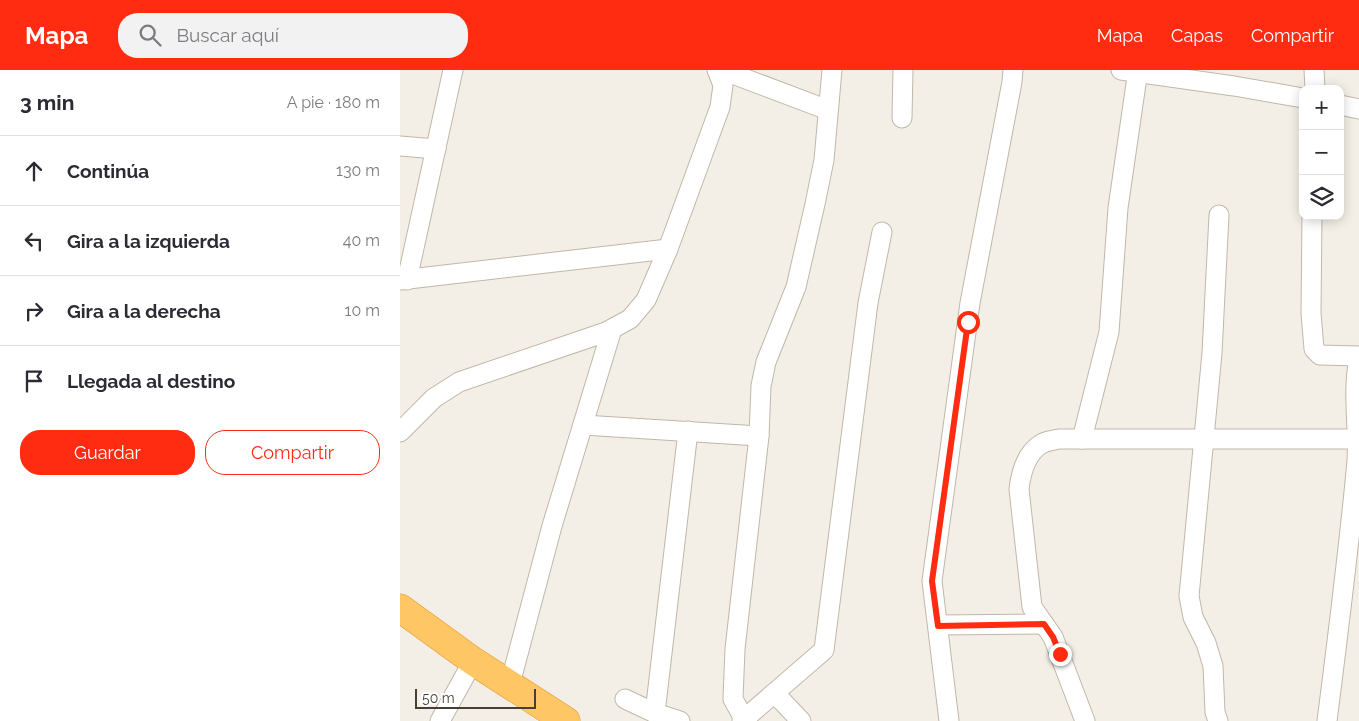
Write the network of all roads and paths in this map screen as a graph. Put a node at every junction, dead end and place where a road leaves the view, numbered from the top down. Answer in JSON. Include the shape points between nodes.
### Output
{"nodes":[{"id":1,"x":453,"y":70,"type":"edge"},
{"id":2,"x":717,"y":70,"type":"edge"},
{"id":3,"x":722,"y":70,"type":"edge"},
{"id":4,"x":832,"y":70,"type":"edge"},
{"id":5,"x":903,"y":70,"type":"edge"},
{"id":6,"x":1013,"y":70,"type":"edge"},
{"id":7,"x":1314,"y":70,"type":"edge"},
{"id":8,"x":1132,"y":71,"type":"edge"},
{"id":9,"x":1236,"y":78,"type":"edge"},
{"id":10,"x":1314,"y":85,"type":"edge"},
{"id":11,"x":1299,"y":97,"type":"edge"},
{"id":12,"x":1344,"y":106,"type":"edge"},
{"id":13,"x":1359,"y":109,"type":"edge"},
{"id":14,"x":828,"y":110,"type":"junction"},
{"id":15,"x":902,"y":118,"type":"dead end"},
{"id":16,"x":400,"y":146,"type":"edge"},
{"id":17,"x":436,"y":149,"type":"junction"},
{"id":18,"x":1219,"y":215,"type":"dead end"},
{"id":19,"x":1312,"y":220,"type":"edge"},
{"id":20,"x":882,"y":232,"type":"dead end"},
{"id":21,"x":668,"y":249,"type":"junction"},
{"id":22,"x":404,"y":280,"type":"edge"},
{"id":23,"x":612,"y":329,"type":"junction"},
{"id":24,"x":1359,"y":357,"type":"edge"},
{"id":25,"x":1358,"y":414,"type":"edge"},
{"id":26,"x":583,"y":425,"type":"junction"},
{"id":27,"x":402,"y":428,"type":"edge"},
{"id":28,"x":688,"y":431,"type":"junction"},
{"id":29,"x":759,"y":436,"type":"junction"},
{"id":30,"x":1082,"y":439,"type":"junction"},
{"id":31,"x":1203,"y":439,"type":"junction"},
{"id":32,"x":1358,"y":439,"type":"edge"},
{"id":33,"x":400,"y":608,"type":"edge"},
{"id":34,"x":1044,"y":624,"type":"junction"},
{"id":35,"x":938,"y":626,"type":"junction"},
{"id":36,"x":473,"y":661,"type":"junction"},
{"id":37,"x":510,"y":684,"type":"junction"},
{"id":38,"x":773,"y":694,"type":"junction"},
{"id":39,"x":625,"y":700,"type":"dead end"},
{"id":40,"x":655,"y":713,"type":"junction"},
{"id":41,"x":743,"y":720,"type":"edge"},
{"id":42,"x":440,"y":721,"type":"edge"},
{"id":43,"x":566,"y":721,"type":"edge"},
{"id":44,"x":680,"y":721,"type":"edge"},
{"id":45,"x":801,"y":721,"type":"edge"},
{"id":46,"x":949,"y":721,"type":"edge"},
{"id":47,"x":1085,"y":721,"type":"edge"},
{"id":48,"x":1218,"y":721,"type":"edge"},
{"id":49,"x":1328,"y":721,"type":"edge"}],
"edges":[{"from":1,"to":17,"type":"street"},
{"from":2,"to":21,"type":"street","via":[[723,85],[720,106]]},
{"from":3,"to":14,"type":"street"},
{"from":4,"to":14,"type":"street"},
{"from":5,"to":15,"type":"street"},
{"from":6,"to":35,"type":"street","via":[[970,303],[932,581]]},
{"from":7,"to":10,"type":"street"},
{"from":8,"to":9,"type":"street"},
{"from":8,"to":30,"type":"street","via":[[1109,332]]},
{"from":9,"to":11,"type":"street"},
{"from":12,"to":13,"type":"street"},
{"from":14,"to":29,"type":"street","via":[[824,160],[796,287],[766,362],[761,386]]},
{"from":16,"to":17,"type":"street"},
{"from":17,"to":22,"type":"street"},
{"from":18,"to":31,"type":"street","via":[[1212,353]]},
{"from":19,"to":24,"type":"street","via":[[1314,349],[1320,355]]},
{"from":20,"to":38,"type":"street","via":[[868,303],[824,650]]},
{"from":21,"to":22,"type":"street"},
{"from":21,"to":23,"type":"street","via":[[646,300],[630,320]]},
{"from":23,"to":26,"type":"street"},
{"from":23,"to":27,"type":"street","via":[[459,382],[434,398]]},
{"from":24,"to":25,"type":"street","via":[[1355,376]]},
{"from":25,"to":32,"type":"street"},
{"from":26,"to":28,"type":"street"},
{"from":26,"to":37,"type":"street"},
{"from":28,"to":29,"type":"street"},
{"from":28,"to":40,"type":"street"},
{"from":29,"to":41,"type":"street","via":[[735,649],[733,699]]},
{"from":30,"to":31,"type":"street"},
{"from":30,"to":34,"type":"street","via":[[1043,443],[1021,470],[1019,489],[1032,607]]},
{"from":31,"to":32,"type":"street"},
{"from":31,"to":48,"type":"street","via":[[1189,596],[1193,617],[1213,666]]},
{"from":32,"to":49,"type":"street"},
{"from":33,"to":36,"type":"highway"},
{"from":34,"to":35,"type":"street"},
{"from":34,"to":47,"type":"street","via":[[1053,637]]},
{"from":35,"to":46,"type":"street"},
{"from":36,"to":37,"type":"highway"},
{"from":36,"to":42,"type":"street"},
{"from":37,"to":43,"type":"highway"},
{"from":38,"to":41,"type":"street"},
{"from":38,"to":45,"type":"street"},
{"from":39,"to":40,"type":"street"},
{"from":40,"to":44,"type":"street"}]}
